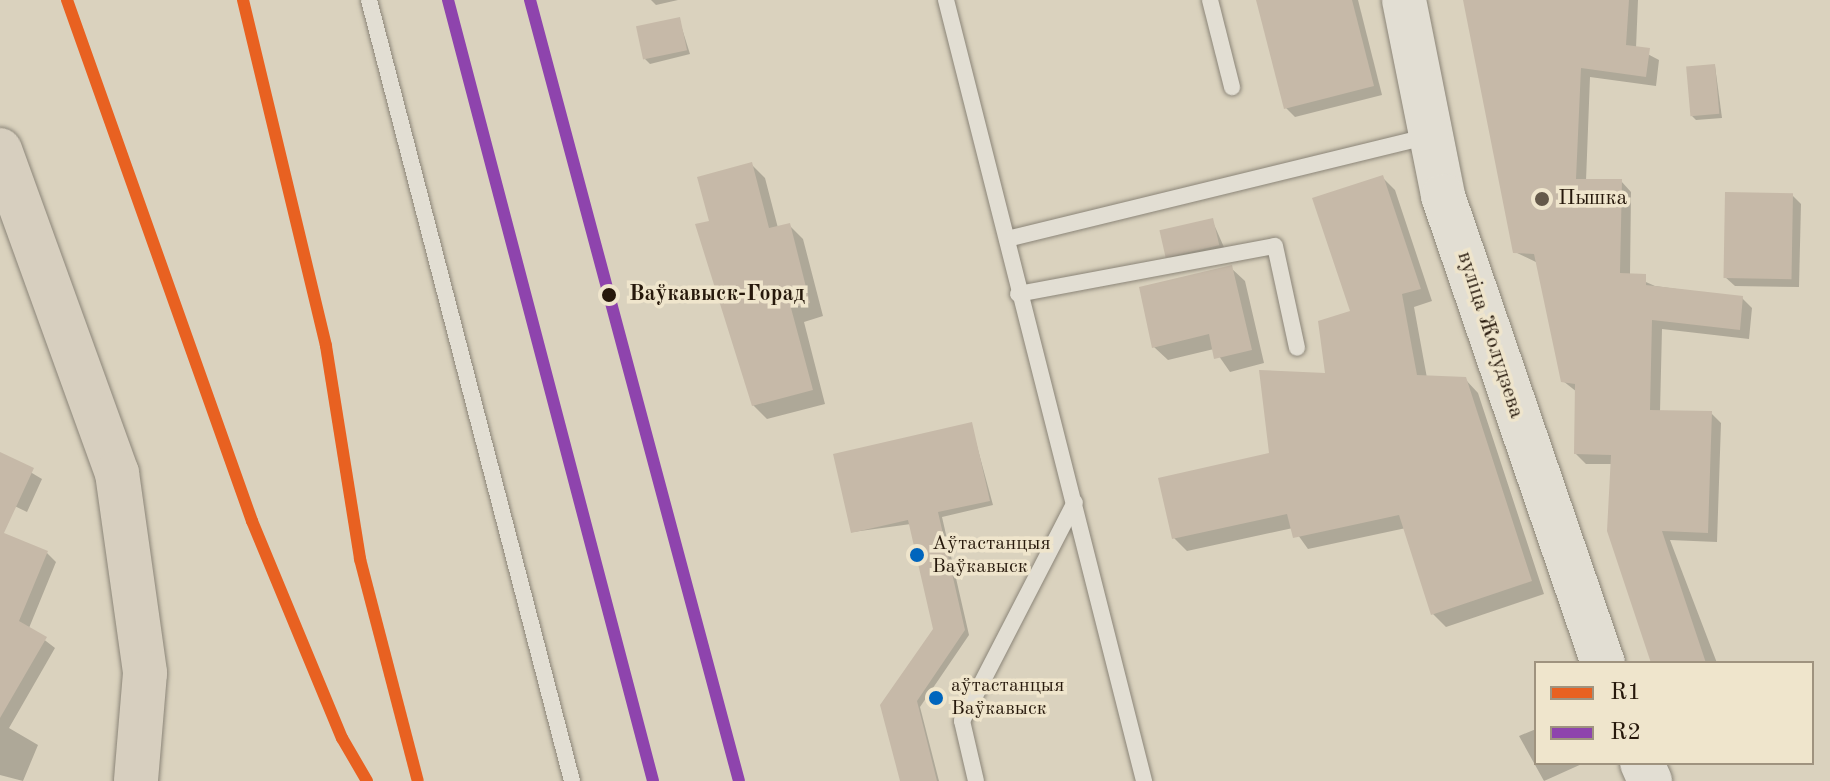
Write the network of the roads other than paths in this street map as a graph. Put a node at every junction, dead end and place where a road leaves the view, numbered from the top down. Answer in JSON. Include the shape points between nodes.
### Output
{"nodes":[{"id":1,"x":369,"y":0,"type":"edge"},
{"id":2,"x":946,"y":0,"type":"edge"},
{"id":3,"x":1210,"y":0,"type":"edge"},
{"id":4,"x":1404,"y":0,"type":"edge"},
{"id":5,"x":1232,"y":87,"type":"dead end"},
{"id":6,"x":1431,"y":136,"type":"junction"},
{"id":7,"x":0,"y":150,"type":"edge"},
{"id":8,"x":1007,"y":239,"type":"junction"},
{"id":9,"x":1018,"y":294,"type":"junction"},
{"id":10,"x":1297,"y":348,"type":"dead end"},
{"id":11,"x":1075,"y":502,"type":"junction"},
{"id":12,"x":1602,"y":661,"type":"edge"},
{"id":13,"x":136,"y":781,"type":"edge"},
{"id":14,"x":572,"y":781,"type":"edge"},
{"id":15,"x":976,"y":781,"type":"edge"},
{"id":16,"x":1144,"y":781,"type":"edge"}],
"edges":[{"from":1,"to":14,"type":"lane"},
{"from":2,"to":8,"type":"lane"},
{"from":3,"to":5,"type":"lane"},
{"from":4,"to":6,"type":"main road","name":"вуліца Жолудзева"},
{"from":6,"to":8,"type":"lane"},
{"from":6,"to":12,"type":"main road","name":"вуліца Жолудзева","via":[[1443,196]]},
{"from":7,"to":13,"type":"main road","via":[[117,473],[145,673]]},
{"from":8,"to":9,"type":"lane"},
{"from":9,"to":10,"type":"lane","via":[[1275,246]]},
{"from":9,"to":11,"type":"lane"},
{"from":11,"to":15,"type":"lane","via":[[962,721]]},
{"from":11,"to":16,"type":"lane"}]}
